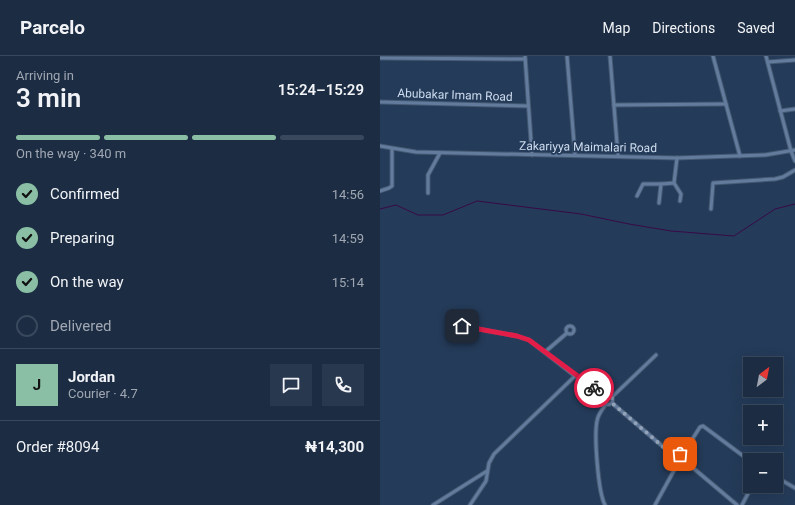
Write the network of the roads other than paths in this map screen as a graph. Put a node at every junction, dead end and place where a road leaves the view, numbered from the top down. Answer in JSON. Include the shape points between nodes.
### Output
{"nodes":[{"id":1,"x":567,"y":56,"type":"edge"},
{"id":2,"x":610,"y":56,"type":"edge"},
{"id":3,"x":713,"y":56,"type":"edge"},
{"id":4,"x":766,"y":56,"type":"edge"},
{"id":5,"x":380,"y":58,"type":"edge"},
{"id":6,"x":525,"y":58,"type":"edge"},
{"id":7,"x":795,"y":60,"type":"edge"},
{"id":8,"x":768,"y":62,"type":"junction"},
{"id":9,"x":380,"y":102,"type":"edge"},
{"id":10,"x":726,"y":104,"type":"junction"},
{"id":11,"x":614,"y":105,"type":"junction"},
{"id":12,"x":528,"y":106,"type":"junction"},
{"id":13,"x":795,"y":109,"type":"edge"},
{"id":14,"x":780,"y":111,"type":"junction"},
{"id":15,"x":380,"y":146,"type":"edge"},
{"id":16,"x":392,"y":149,"type":"junction"},
{"id":17,"x":793,"y":150,"type":"edge"},
{"id":18,"x":440,"y":153,"type":"junction"},
{"id":19,"x":532,"y":155,"type":"junction"},
{"id":20,"x":575,"y":155,"type":"junction"},
{"id":21,"x":618,"y":156,"type":"junction"},
{"id":22,"x":740,"y":156,"type":"junction"},
{"id":23,"x":677,"y":158,"type":"junction"},
{"id":24,"x":795,"y":160,"type":"edge"},
{"id":25,"x":795,"y":170,"type":"edge"},
{"id":26,"x":674,"y":183,"type":"junction"},
{"id":27,"x":661,"y":184,"type":"junction"},
{"id":28,"x":380,"y":190,"type":"edge"},
{"id":29,"x":428,"y":193,"type":"dead end"},
{"id":30,"x":637,"y":196,"type":"dead end"},
{"id":31,"x":680,"y":201,"type":"dead end"},
{"id":32,"x":659,"y":203,"type":"dead end"},
{"id":33,"x":711,"y":209,"type":"dead end"},
{"id":34,"x":462,"y":326,"type":"dead end"},
{"id":35,"x":567,"y":332,"type":"dead end"},
{"id":36,"x":545,"y":352,"type":"junction"},
{"id":37,"x":656,"y":355,"type":"dead end"},
{"id":38,"x":575,"y":376,"type":"junction"},
{"id":39,"x":606,"y":396,"type":"junction"},
{"id":40,"x":612,"y":397,"type":"junction"},
{"id":41,"x":612,"y":403,"type":"junction"},
{"id":42,"x":606,"y":404,"type":"junction"},
{"id":43,"x":683,"y":454,"type":"junction"},
{"id":44,"x":743,"y":456,"type":"edge"},
{"id":45,"x":675,"y":457,"type":"junction"},
{"id":46,"x":686,"y":462,"type":"junction"},
{"id":47,"x":677,"y":465,"type":"junction"},
{"id":48,"x":488,"y":471,"type":"junction"},
{"id":49,"x":783,"y":481,"type":"edge"},
{"id":50,"x":795,"y":488,"type":"edge"},
{"id":51,"x":748,"y":493,"type":"edge"},
{"id":52,"x":433,"y":505,"type":"edge"},
{"id":53,"x":470,"y":505,"type":"edge"},
{"id":54,"x":605,"y":505,"type":"edge"},
{"id":55,"x":655,"y":505,"type":"edge"},
{"id":56,"x":737,"y":505,"type":"edge"},
{"id":57,"x":742,"y":505,"type":"edge"}],
"edges":[{"from":1,"to":20,"type":"street"},
{"from":2,"to":11,"type":"street"},
{"from":3,"to":10,"type":"street"},
{"from":4,"to":8,"type":"street"},
{"from":5,"to":6,"type":"street"},
{"from":6,"to":12,"type":"street"},
{"from":7,"to":8,"type":"street"},
{"from":8,"to":14,"type":"street"},
{"from":9,"to":12,"type":"street","name":"Abubakar Imam Road"},
{"from":10,"to":11,"type":"street"},
{"from":10,"to":22,"type":"street"},
{"from":11,"to":21,"type":"street"},
{"from":12,"to":19,"type":"street"},
{"from":13,"to":14,"type":"street"},
{"from":14,"to":17,"type":"street"},
{"from":15,"to":16,"type":"street","name":"Zakariyya Maimalari Road"},
{"from":16,"to":18,"type":"street","name":"Zakariyya Maimalari Road"},
{"from":16,"to":28,"type":"street","via":[[392,186]]},
{"from":17,"to":22,"type":"street","name":"Zakariyya Maimalari Road"},
{"from":17,"to":24,"type":"street"},
{"from":18,"to":19,"type":"street","name":"Zakariyya Maimalari Road"},
{"from":18,"to":29,"type":"street","via":[[428,175]]},
{"from":19,"to":20,"type":"street","name":"Zakariyya Maimalari Road"},
{"from":20,"to":21,"type":"street","name":"Zakariyya Maimalari Road"},
{"from":21,"to":23,"type":"street","name":"Zakariyya Maimalari Road"},
{"from":22,"to":23,"type":"street","name":"Zakariyya Maimalari Road"},
{"from":23,"to":26,"type":"street"},
{"from":25,"to":33,"type":"street","via":[[774,179],[713,183]]},
{"from":26,"to":27,"type":"street"},
{"from":26,"to":31,"type":"street","via":[[681,194]]},
{"from":27,"to":30,"type":"street","via":[[643,184]]},
{"from":27,"to":32,"type":"street"},
{"from":34,"to":36,"type":"street","via":[[524,338]]},
{"from":35,"to":36,"type":"street"},
{"from":36,"to":38,"type":"street"},
{"from":37,"to":40,"type":"street"},
{"from":38,"to":39,"type":"street"},
{"from":38,"to":48,"type":"street","via":[[494,454],[488,463]]},
{"from":39,"to":40,"type":"street"},
{"from":39,"to":42,"type":"street"},
{"from":40,"to":41,"type":"street"},
{"from":41,"to":42,"type":"street"},
{"from":41,"to":45,"type":"street"},
{"from":42,"to":54,"type":"street","via":[[600,411],[596,433],[600,485]]},
{"from":43,"to":44,"type":"street","via":[[703,426]]},
{"from":43,"to":45,"type":"street","via":[[677,454]]},
{"from":43,"to":46,"type":"street"},
{"from":45,"to":47,"type":"street"},
{"from":46,"to":47,"type":"street","via":[[682,466]]},
{"from":46,"to":56,"type":"street"},
{"from":47,"to":55,"type":"street"},
{"from":48,"to":52,"type":"street"},
{"from":48,"to":53,"type":"street","via":[[486,481]]},
{"from":49,"to":50,"type":"street"},
{"from":51,"to":57,"type":"street"}]}
